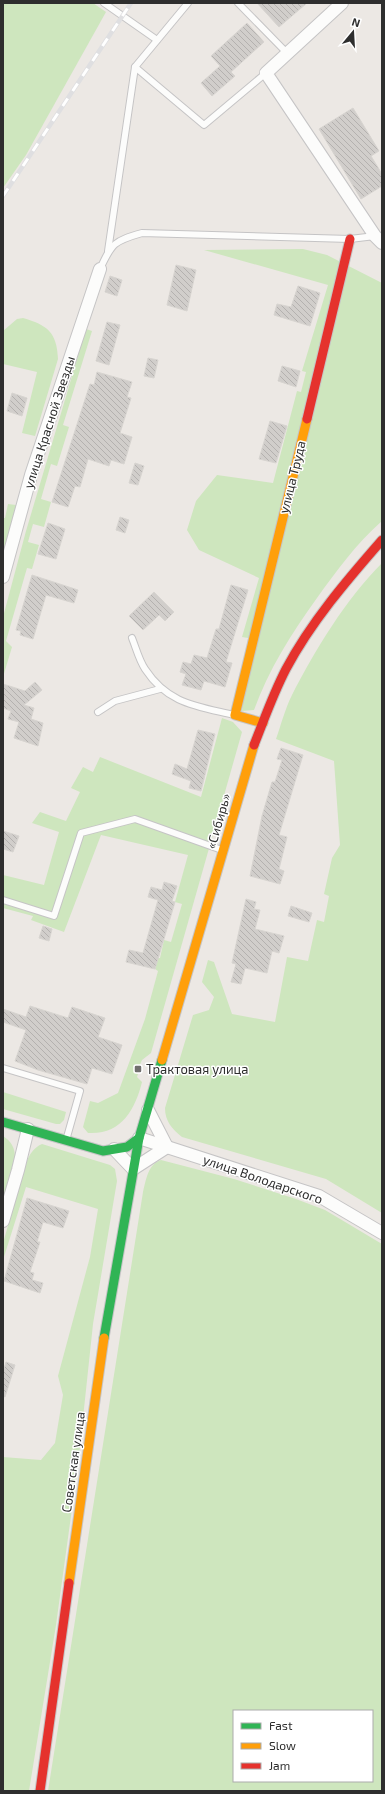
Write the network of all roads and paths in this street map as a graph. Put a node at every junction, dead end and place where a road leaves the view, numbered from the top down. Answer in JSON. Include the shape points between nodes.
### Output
{"nodes":[{"id":1,"x":104,"y":3,"type":"edge"},
{"id":2,"x":188,"y":3,"type":"edge"},
{"id":3,"x":238,"y":3,"type":"edge"},
{"id":4,"x":342,"y":3,"type":"edge"},
{"id":5,"x":157,"y":40,"type":"junction"},
{"id":6,"x":287,"y":53,"type":"junction"},
{"id":7,"x":135,"y":67,"type":"junction"},
{"id":8,"x":266,"y":73,"type":"junction"},
{"id":9,"x":350,"y":239,"type":"junction"},
{"id":10,"x":378,"y":239,"type":"edge"},
{"id":11,"x":108,"y":251,"type":"junction"},
{"id":12,"x":100,"y":269,"type":"joint"},
{"id":13,"x":382,"y":540,"type":"edge"},
{"id":14,"x":3,"y":577,"type":"edge"},
{"id":15,"x":132,"y":638,"type":"dead end"},
{"id":16,"x":160,"y":689,"type":"junction"},
{"id":17,"x":98,"y":712,"type":"dead end"},
{"id":18,"x":235,"y":715,"type":"junction"},
{"id":19,"x":263,"y":723,"type":"junction"},
{"id":20,"x":223,"y":850,"type":"junction"},
{"id":21,"x":3,"y":900,"type":"edge"},
{"id":22,"x":3,"y":1068,"type":"edge"},
{"id":23,"x":148,"y":1110,"type":"junction"},
{"id":24,"x":3,"y":1122,"type":"edge"},
{"id":25,"x":28,"y":1129,"type":"junction"},
{"id":26,"x":139,"y":1138,"type":"junction"},
{"id":27,"x":66,"y":1141,"type":"junction"},
{"id":28,"x":167,"y":1147,"type":"junction"},
{"id":29,"x":114,"y":1149,"type":"junction"},
{"id":30,"x":133,"y":1169,"type":"junction"},
{"id":31,"x":3,"y":1222,"type":"edge"},
{"id":32,"x":382,"y":1233,"type":"edge"},
{"id":33,"x":40,"y":1791,"type":"edge"}],
"edges":[{"from":1,"to":5,"type":"lane"},
{"from":2,"to":5,"type":"lane"},
{"from":3,"to":6,"type":"lane"},
{"from":4,"to":6,"type":"street"},
{"from":5,"to":7,"type":"lane"},
{"from":6,"to":8,"type":"street"},
{"from":7,"to":8,"type":"lane","via":[[204,125]]},
{"from":7,"to":11,"type":"lane"},
{"from":8,"to":10,"type":"street"},
{"from":9,"to":10,"type":"lane"},
{"from":9,"to":11,"type":"lane","via":[[142,234],[120,240]]},
{"from":9,"to":18,"type":"main road","name":"улица Труда"},
{"from":11,"to":12,"type":"lane"},
{"from":12,"to":14,"type":"street","name":"улица Красной Звезды","via":[[31,475]]},
{"from":13,"to":19,"type":"main road","name":"«Сибирь»","via":[[311,628],[286,670]]},
{"from":15,"to":16,"type":"lane","via":[[145,668]]},
{"from":16,"to":17,"type":"lane","via":[[115,701]]},
{"from":16,"to":18,"type":"lane","via":[[181,702]]},
{"from":18,"to":19,"type":"main road"},
{"from":19,"to":20,"type":"main road","name":"«Сибирь»","via":[[248,762]]},
{"from":20,"to":21,"type":"lane","via":[[134,819],[81,832],[54,916]]},
{"from":20,"to":23,"type":"main road","name":"«Сибирь»"},
{"from":22,"to":27,"type":"lane","via":[[80,1091]]},
{"from":23,"to":26,"type":"main road","name":"«Сибирь»"},
{"from":23,"to":28,"type":"street"},
{"from":24,"to":25,"type":"main road"},
{"from":25,"to":27,"type":"main road"},
{"from":25,"to":31,"type":"street"},
{"from":26,"to":28,"type":"street","name":"улица Володарского"},
{"from":26,"to":29,"type":"main road","via":[[127,1147]]},
{"from":26,"to":30,"type":"main road","name":"Советская улица"},
{"from":27,"to":29,"type":"main road","via":[[103,1150]]},
{"from":28,"to":30,"type":"street"},
{"from":28,"to":32,"type":"street","name":"улица Володарского","via":[[319,1196]]},
{"from":29,"to":30,"type":"street"},
{"from":30,"to":33,"type":"main road","name":"Советская улица","via":[[107,1316]]}]}
